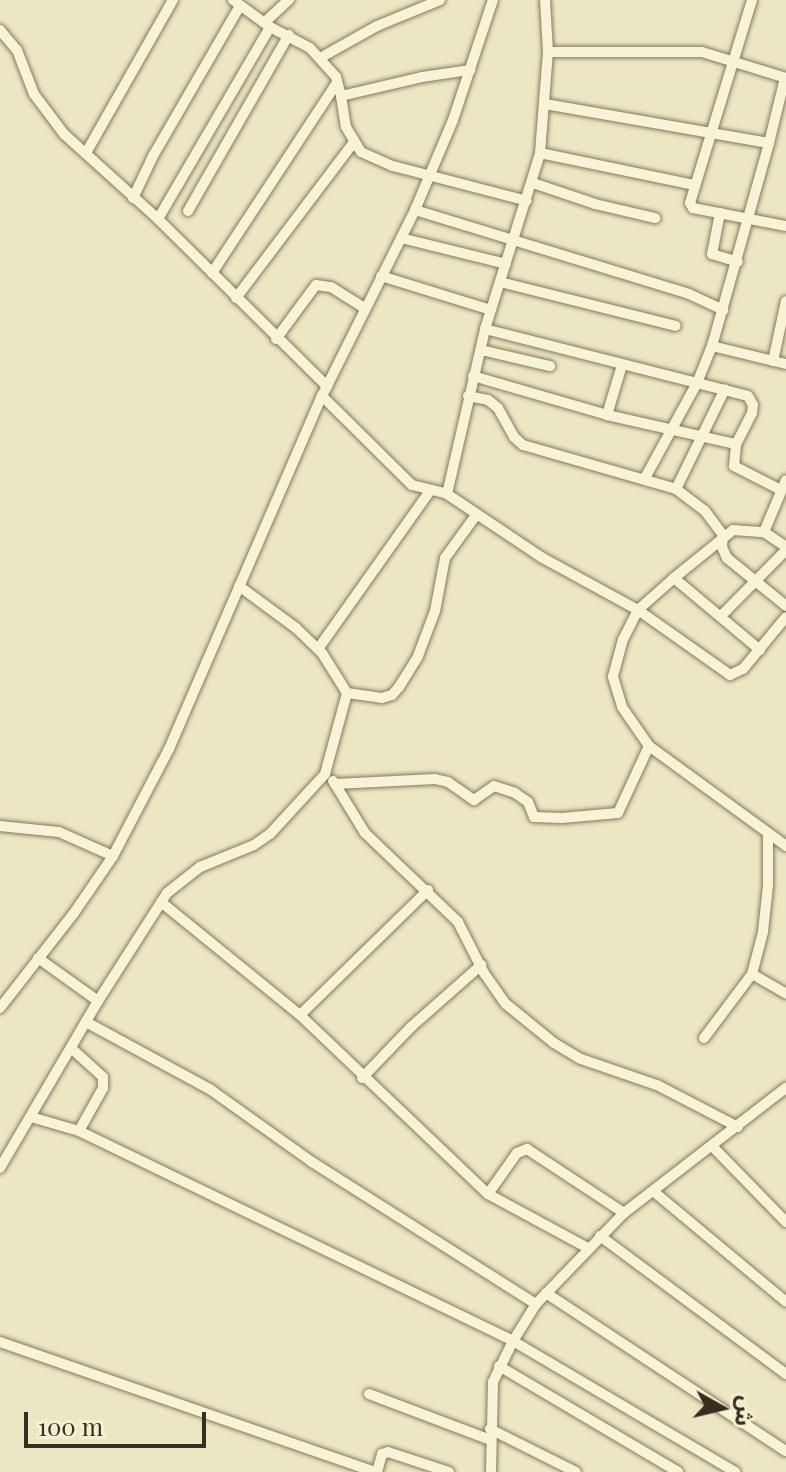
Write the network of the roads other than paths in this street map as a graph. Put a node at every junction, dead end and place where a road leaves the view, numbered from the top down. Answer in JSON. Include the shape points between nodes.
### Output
{"nodes":[{"id":1,"x":173,"y":0,"type":"edge"},
{"id":2,"x":289,"y":0,"type":"edge"},
{"id":3,"x":440,"y":0,"type":"edge"},
{"id":4,"x":493,"y":0,"type":"edge"},
{"id":5,"x":545,"y":0,"type":"edge"},
{"id":6,"x":752,"y":0,"type":"edge"},
{"id":7,"x":236,"y":3,"type":"edge"},
{"id":8,"x":267,"y":25,"type":"junction"},
{"id":9,"x":0,"y":30,"type":"edge"},
{"id":10,"x":289,"y":35,"type":"junction"},
{"id":11,"x":548,"y":52,"type":"junction"},
{"id":12,"x":320,"y":58,"type":"junction"},
{"id":13,"x":732,"y":59,"type":"junction"},
{"id":14,"x":470,"y":70,"type":"junction"},
{"id":15,"x":786,"y":78,"type":"edge"},
{"id":16,"x":337,"y":83,"type":"junction"},
{"id":17,"x":341,"y":96,"type":"junction"},
{"id":18,"x":545,"y":104,"type":"junction"},
{"id":19,"x":712,"y":132,"type":"junction"},
{"id":20,"x":354,"y":142,"type":"junction"},
{"id":21,"x":769,"y":143,"type":"junction"},
{"id":22,"x":86,"y":153,"type":"junction"},
{"id":23,"x":540,"y":153,"type":"junction"},
{"id":24,"x":429,"y":177,"type":"junction"},
{"id":25,"x":533,"y":183,"type":"junction"},
{"id":26,"x":694,"y":185,"type":"junction"},
{"id":27,"x":133,"y":198,"type":"junction"},
{"id":28,"x":527,"y":201,"type":"junction"},
{"id":29,"x":415,"y":210,"type":"junction"},
{"id":30,"x":188,"y":211,"type":"dead end"},
{"id":31,"x":720,"y":213,"type":"junction"},
{"id":32,"x":655,"y":218,"type":"dead end"},
{"id":33,"x":158,"y":219,"type":"junction"},
{"id":34,"x":748,"y":219,"type":"junction"},
{"id":35,"x":786,"y":226,"type":"edge"},
{"id":36,"x":401,"y":238,"type":"junction"},
{"id":37,"x":514,"y":239,"type":"junction"},
{"id":38,"x":738,"y":262,"type":"junction"},
{"id":39,"x":506,"y":264,"type":"junction"},
{"id":40,"x":212,"y":273,"type":"junction"},
{"id":41,"x":381,"y":276,"type":"junction"},
{"id":42,"x":500,"y":282,"type":"junction"},
{"id":43,"x":236,"y":298,"type":"junction"},
{"id":44,"x":786,"y":301,"type":"edge"},
{"id":45,"x":363,"y":307,"type":"junction"},
{"id":46,"x":491,"y":310,"type":"junction"},
{"id":47,"x":724,"y":310,"type":"junction"},
{"id":48,"x":676,"y":326,"type":"dead end"},
{"id":49,"x":783,"y":328,"type":"edge"},
{"id":50,"x":485,"y":329,"type":"junction"},
{"id":51,"x":276,"y":339,"type":"junction"},
{"id":52,"x":712,"y":346,"type":"junction"},
{"id":53,"x":481,"y":350,"type":"junction"},
{"id":54,"x":773,"y":361,"type":"junction"},
{"id":55,"x":786,"y":364,"type":"edge"},
{"id":56,"x":622,"y":365,"type":"junction"},
{"id":57,"x":550,"y":366,"type":"dead end"},
{"id":58,"x":473,"y":376,"type":"junction"},
{"id":59,"x":697,"y":383,"type":"junction"},
{"id":60,"x":725,"y":389,"type":"junction"},
{"id":61,"x":324,"y":391,"type":"junction"},
{"id":62,"x":468,"y":396,"type":"junction"},
{"id":63,"x":607,"y":415,"type":"junction"},
{"id":64,"x":670,"y":428,"type":"junction"},
{"id":65,"x":702,"y":435,"type":"junction"},
{"id":66,"x":736,"y":444,"type":"junction"},
{"id":67,"x":645,"y":478,"type":"junction"},
{"id":68,"x":784,"y":485,"type":"edge"},
{"id":69,"x":676,"y":489,"type":"junction"},
{"id":70,"x":429,"y":492,"type":"junction"},
{"id":71,"x":447,"y":494,"type":"junction"},
{"id":72,"x":477,"y":514,"type":"junction"},
{"id":73,"x":764,"y":532,"type":"junction"},
{"id":74,"x":723,"y":535,"type":"junction"},
{"id":75,"x":786,"y":549,"type":"edge"},
{"id":76,"x":674,"y":578,"type":"junction"},
{"id":77,"x":754,"y":582,"type":"junction"},
{"id":78,"x":239,"y":586,"type":"junction"},
{"id":79,"x":786,"y":606,"type":"edge"},
{"id":80,"x":638,"y":610,"type":"junction"},
{"id":81,"x":721,"y":616,"type":"junction"},
{"id":82,"x":786,"y":617,"type":"edge"},
{"id":83,"x":318,"y":649,"type":"junction"},
{"id":84,"x":760,"y":650,"type":"junction"},
{"id":85,"x":347,"y":693,"type":"junction"},
{"id":86,"x":649,"y":746,"type":"junction"},
{"id":87,"x":325,"y":774,"type":"junction"},
{"id":88,"x":335,"y":784,"type":"junction"},
{"id":89,"x":0,"y":826,"type":"edge"},
{"id":90,"x":768,"y":833,"type":"junction"},
{"id":91,"x":786,"y":846,"type":"edge"},
{"id":92,"x":113,"y":856,"type":"junction"},
{"id":93,"x":428,"y":890,"type":"junction"},
{"id":94,"x":161,"y":902,"type":"junction"},
{"id":95,"x":38,"y":958,"type":"junction"},
{"id":96,"x":481,"y":965,"type":"junction"},
{"id":97,"x":752,"y":974,"type":"junction"},
{"id":98,"x":786,"y":994,"type":"edge"},
{"id":99,"x":98,"y":1001,"type":"junction"},
{"id":100,"x":0,"y":1008,"type":"edge"},
{"id":101,"x":300,"y":1015,"type":"junction"},
{"id":102,"x":86,"y":1022,"type":"junction"},
{"id":103,"x":704,"y":1038,"type":"dead end"},
{"id":104,"x":71,"y":1048,"type":"junction"},
{"id":105,"x":362,"y":1078,"type":"junction"},
{"id":106,"x":786,"y":1088,"type":"edge"},
{"id":107,"x":31,"y":1117,"type":"junction"},
{"id":108,"x":738,"y":1127,"type":"junction"},
{"id":109,"x":79,"y":1131,"type":"junction"},
{"id":110,"x":713,"y":1147,"type":"junction"},
{"id":111,"x":0,"y":1168,"type":"edge"},
{"id":112,"x":653,"y":1191,"type":"junction"},
{"id":113,"x":488,"y":1194,"type":"junction"},
{"id":114,"x":624,"y":1213,"type":"junction"},
{"id":115,"x":786,"y":1222,"type":"edge"},
{"id":116,"x":600,"y":1236,"type":"junction"},
{"id":117,"x":588,"y":1248,"type":"junction"},
{"id":118,"x":546,"y":1293,"type":"junction"},
{"id":119,"x":786,"y":1302,"type":"edge"},
{"id":120,"x":536,"y":1304,"type":"junction"},
{"id":121,"x":513,"y":1341,"type":"junction"},
{"id":122,"x":0,"y":1342,"type":"edge"},
{"id":123,"x":499,"y":1366,"type":"junction"},
{"id":124,"x":786,"y":1374,"type":"edge"},
{"id":125,"x":369,"y":1394,"type":"dead end"},
{"id":126,"x":490,"y":1434,"type":"junction"},
{"id":127,"x":786,"y":1451,"type":"edge"},
{"id":128,"x":376,"y":1472,"type":"edge"},
{"id":129,"x":449,"y":1472,"type":"edge"},
{"id":130,"x":491,"y":1472,"type":"edge"},
{"id":131,"x":576,"y":1472,"type":"edge"},
{"id":132,"x":678,"y":1472,"type":"edge"},
{"id":133,"x":735,"y":1472,"type":"edge"}],
"edges":[{"from":1,"to":22,"type":"street"},
{"from":2,"to":8,"type":"street"},
{"from":3,"to":12,"type":"street","via":[[377,26]]},
{"from":4,"to":14,"type":"street"},
{"from":5,"to":11,"type":"street"},
{"from":6,"to":13,"type":"street"},
{"from":7,"to":8,"type":"street"},
{"from":7,"to":27,"type":"street"},
{"from":8,"to":10,"type":"street"},
{"from":8,"to":33,"type":"street"},
{"from":9,"to":22,"type":"street","via":[[17,50],[39,102]]},
{"from":10,"to":12,"type":"street"},
{"from":10,"to":30,"type":"street"},
{"from":11,"to":13,"type":"street","via":[[694,52]]},
{"from":11,"to":18,"type":"street"},
{"from":12,"to":16,"type":"street"},
{"from":13,"to":15,"type":"street"},
{"from":13,"to":19,"type":"street"},
{"from":14,"to":17,"type":"street"},
{"from":14,"to":24,"type":"street"},
{"from":15,"to":21,"type":"street"},
{"from":16,"to":17,"type":"street"},
{"from":16,"to":40,"type":"street"},
{"from":17,"to":20,"type":"street"},
{"from":18,"to":19,"type":"street"},
{"from":18,"to":23,"type":"street"},
{"from":19,"to":21,"type":"street"},
{"from":19,"to":26,"type":"street"},
{"from":20,"to":24,"type":"street","via":[[375,159]]},
{"from":20,"to":43,"type":"street"},
{"from":21,"to":34,"type":"street"},
{"from":22,"to":27,"type":"street"},
{"from":23,"to":25,"type":"street"},
{"from":23,"to":26,"type":"street"},
{"from":24,"to":28,"type":"street"},
{"from":24,"to":29,"type":"street"},
{"from":25,"to":28,"type":"street"},
{"from":25,"to":32,"type":"street"},
{"from":26,"to":31,"type":"street","via":[[693,208]]},
{"from":27,"to":33,"type":"street"},
{"from":28,"to":37,"type":"street"},
{"from":29,"to":36,"type":"street"},
{"from":29,"to":37,"type":"street"},
{"from":31,"to":34,"type":"street"},
{"from":31,"to":38,"type":"street","via":[[712,254]]},
{"from":33,"to":40,"type":"street"},
{"from":34,"to":35,"type":"street"},
{"from":34,"to":38,"type":"street"},
{"from":36,"to":39,"type":"street"},
{"from":36,"to":41,"type":"street"},
{"from":37,"to":39,"type":"street"},
{"from":37,"to":47,"type":"street"},
{"from":38,"to":47,"type":"street"},
{"from":39,"to":42,"type":"street"},
{"from":40,"to":43,"type":"street"},
{"from":41,"to":45,"type":"street"},
{"from":41,"to":46,"type":"street"},
{"from":42,"to":46,"type":"street"},
{"from":42,"to":48,"type":"street"},
{"from":43,"to":51,"type":"street"},
{"from":44,"to":49,"type":"street"},
{"from":45,"to":51,"type":"street","via":[[331,287],[316,285]]},
{"from":45,"to":61,"type":"street"},
{"from":46,"to":50,"type":"street"},
{"from":47,"to":52,"type":"street"},
{"from":49,"to":54,"type":"street"},
{"from":50,"to":53,"type":"street"},
{"from":50,"to":56,"type":"street"},
{"from":51,"to":61,"type":"street"},
{"from":52,"to":54,"type":"street"},
{"from":52,"to":59,"type":"street"},
{"from":53,"to":57,"type":"street"},
{"from":53,"to":58,"type":"street"},
{"from":54,"to":55,"type":"street"},
{"from":56,"to":59,"type":"street"},
{"from":56,"to":63,"type":"street"},
{"from":58,"to":62,"type":"street"},
{"from":58,"to":63,"type":"street"},
{"from":59,"to":60,"type":"street"},
{"from":59,"to":64,"type":"street"},
{"from":60,"to":65,"type":"street"},
{"from":60,"to":66,"type":"street","via":[[748,396],[753,405]]},
{"from":61,"to":70,"type":"street","via":[[412,485]]},
{"from":61,"to":78,"type":"street"},
{"from":62,"to":67,"type":"street","via":[[498,408],[523,445]]},
{"from":62,"to":71,"type":"street"},
{"from":63,"to":64,"type":"street"},
{"from":64,"to":65,"type":"street"},
{"from":64,"to":67,"type":"street"},
{"from":65,"to":66,"type":"street"},
{"from":65,"to":69,"type":"street"},
{"from":66,"to":68,"type":"street","via":[[734,466]]},
{"from":67,"to":69,"type":"street"},
{"from":68,"to":73,"type":"street"},
{"from":69,"to":74,"type":"street","via":[[705,511]]},
{"from":70,"to":71,"type":"street"},
{"from":70,"to":83,"type":"street"},
{"from":71,"to":72,"type":"street"},
{"from":72,"to":80,"type":"street","via":[[541,557]]},
{"from":72,"to":85,"type":"street","via":[[445,558],[435,611],[399,687],[382,698]]},
{"from":73,"to":74,"type":"street","via":[[744,528]]},
{"from":73,"to":75,"type":"street"},
{"from":74,"to":76,"type":"street"},
{"from":74,"to":77,"type":"street","via":[[727,558]]},
{"from":75,"to":77,"type":"street"},
{"from":76,"to":80,"type":"street"},
{"from":76,"to":81,"type":"street"},
{"from":77,"to":79,"type":"street"},
{"from":77,"to":81,"type":"street"},
{"from":78,"to":83,"type":"street"},
{"from":78,"to":92,"type":"street","via":[[169,749]]},
{"from":80,"to":84,"type":"street","via":[[730,675]]},
{"from":80,"to":86,"type":"street","via":[[613,677],[622,707]]},
{"from":81,"to":84,"type":"street"},
{"from":82,"to":84,"type":"street"},
{"from":83,"to":85,"type":"street"},
{"from":85,"to":87,"type":"street"},
{"from":86,"to":88,"type":"street","via":[[618,813],[534,817],[528,802],[515,793],[494,786],[474,800],[435,779]]},
{"from":86,"to":90,"type":"street"},
{"from":87,"to":88,"type":"street"},
{"from":87,"to":94,"type":"street","via":[[270,834],[200,867]]},
{"from":88,"to":93,"type":"street","via":[[365,833]]},
{"from":89,"to":92,"type":"street","via":[[59,832]]},
{"from":90,"to":91,"type":"street"},
{"from":90,"to":97,"type":"street","via":[[763,932]]},
{"from":92,"to":95,"type":"street"},
{"from":93,"to":96,"type":"street","via":[[458,922]]},
{"from":93,"to":101,"type":"street"},
{"from":94,"to":99,"type":"street"},
{"from":94,"to":101,"type":"street"},
{"from":95,"to":99,"type":"street"},
{"from":95,"to":100,"type":"street"},
{"from":96,"to":105,"type":"street"},
{"from":96,"to":108,"type":"street","via":[[506,1004],[554,1043],[581,1059],[657,1085]]},
{"from":97,"to":98,"type":"street"},
{"from":97,"to":103,"type":"street"},
{"from":99,"to":102,"type":"street"},
{"from":101,"to":105,"type":"street"},
{"from":102,"to":104,"type":"street"},
{"from":102,"to":120,"type":"street","via":[[211,1090],[312,1162]]},
{"from":104,"to":107,"type":"street"},
{"from":104,"to":109,"type":"street","via":[[103,1077],[103,1088]]},
{"from":105,"to":113,"type":"street"},
{"from":106,"to":108,"type":"street"},
{"from":107,"to":109,"type":"street"},
{"from":107,"to":111,"type":"street"},
{"from":108,"to":110,"type":"street"},
{"from":109,"to":121,"type":"street"},
{"from":110,"to":112,"type":"street"},
{"from":110,"to":115,"type":"street"},
{"from":112,"to":114,"type":"street"},
{"from":112,"to":119,"type":"street"},
{"from":113,"to":114,"type":"street","via":[[517,1153],[527,1149]]},
{"from":113,"to":117,"type":"street"},
{"from":114,"to":116,"type":"street"},
{"from":116,"to":117,"type":"street"},
{"from":116,"to":124,"type":"street"},
{"from":117,"to":118,"type":"street"},
{"from":118,"to":120,"type":"street"},
{"from":118,"to":127,"type":"street"},
{"from":120,"to":121,"type":"street"},
{"from":121,"to":123,"type":"street"},
{"from":121,"to":133,"type":"street"},
{"from":122,"to":128,"type":"street"},
{"from":123,"to":126,"type":"street","via":[[490,1397]]},
{"from":123,"to":132,"type":"street"},
{"from":125,"to":126,"type":"street"},
{"from":126,"to":130,"type":"street"},
{"from":126,"to":131,"type":"street"},
{"from":128,"to":129,"type":"street","via":[[382,1454],[388,1452]]}]}
